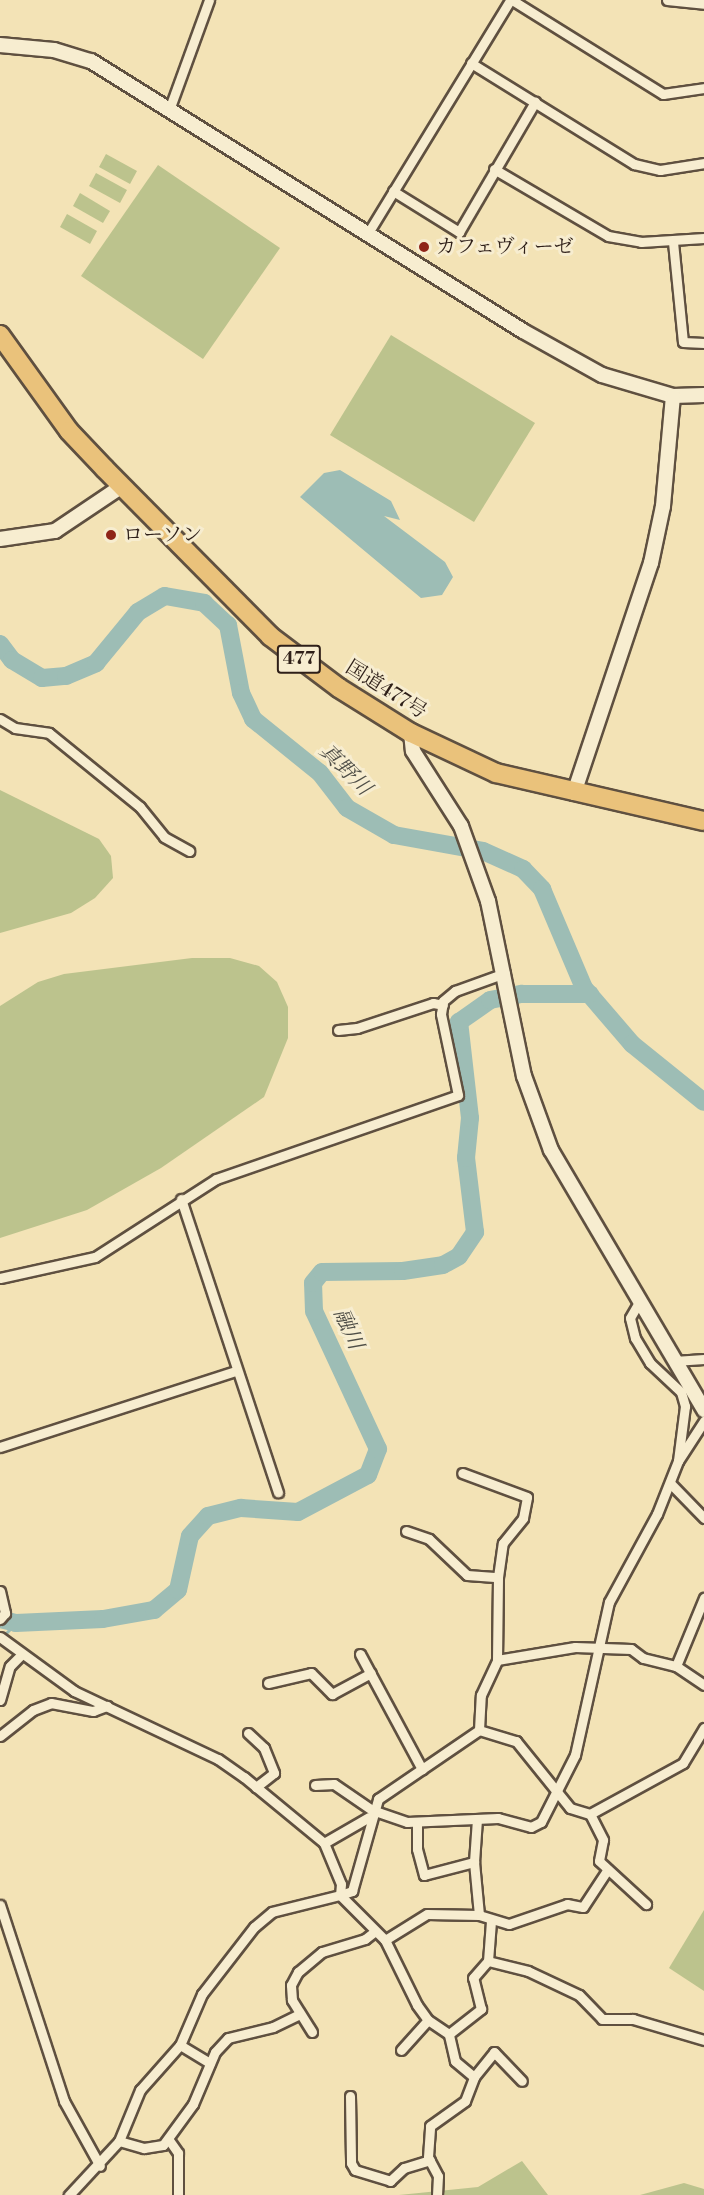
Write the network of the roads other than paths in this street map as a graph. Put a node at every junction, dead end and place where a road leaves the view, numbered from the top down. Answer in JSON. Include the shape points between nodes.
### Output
{"nodes":[{"id":1,"x":209,"y":0,"type":"edge"},
{"id":2,"x":511,"y":0,"type":"edge"},
{"id":3,"x":668,"y":0,"type":"edge"},
{"id":4,"x":704,"y":4,"type":"edge"},
{"id":5,"x":0,"y":45,"type":"edge"},
{"id":6,"x":471,"y":63,"type":"junction"},
{"id":7,"x":704,"y":88,"type":"edge"},
{"id":8,"x":535,"y":102,"type":"junction"},
{"id":9,"x":169,"y":110,"type":"junction"},
{"id":10,"x":704,"y":163,"type":"edge"},
{"id":11,"x":494,"y":170,"type":"junction"},
{"id":12,"x":393,"y":191,"type":"junction"},
{"id":13,"x":368,"y":233,"type":"junction"},
{"id":14,"x":704,"y":238,"type":"edge"},
{"id":15,"x":673,"y":242,"type":"junction"},
{"id":16,"x":0,"y":335,"type":"edge"},
{"id":17,"x":704,"y":343,"type":"edge"},
{"id":18,"x":704,"y":395,"type":"edge"},
{"id":19,"x":673,"y":396,"type":"junction"},
{"id":20,"x":122,"y":486,"type":"junction"},
{"id":21,"x":0,"y":539,"type":"edge"},
{"id":22,"x":0,"y":718,"type":"edge"},
{"id":23,"x":411,"y":733,"type":"junction"},
{"id":24,"x":574,"y":793,"type":"junction"},
{"id":25,"x":704,"y":821,"type":"edge"},
{"id":26,"x":189,"y":851,"type":"dead end"},
{"id":27,"x":505,"y":974,"type":"junction"},
{"id":28,"x":443,"y":1005,"type":"junction"},
{"id":29,"x":338,"y":1030,"type":"dead end"},
{"id":30,"x":181,"y":1198,"type":"junction"},
{"id":31,"x":0,"y":1278,"type":"edge"},
{"id":32,"x":638,"y":1304,"type":"junction"},
{"id":33,"x":704,"y":1359,"type":"edge"},
{"id":34,"x":674,"y":1361,"type":"junction"},
{"id":35,"x":235,"y":1371,"type":"junction"},
{"id":36,"x":704,"y":1410,"type":"edge"},
{"id":37,"x":704,"y":1421,"type":"edge"},
{"id":38,"x":0,"y":1447,"type":"edge"},
{"id":39,"x":678,"y":1461,"type":"junction"},
{"id":40,"x":462,"y":1473,"type":"dead end"},
{"id":41,"x":670,"y":1482,"type":"junction"},
{"id":42,"x":278,"y":1492,"type":"dead end"},
{"id":43,"x":704,"y":1518,"type":"edge"},
{"id":44,"x":406,"y":1531,"type":"dead end"},
{"id":45,"x":498,"y":1577,"type":"junction"},
{"id":46,"x":0,"y":1591,"type":"edge"},
{"id":47,"x":704,"y":1598,"type":"edge"},
{"id":48,"x":0,"y":1619,"type":"edge"},
{"id":49,"x":0,"y":1637,"type":"edge"},
{"id":50,"x":601,"y":1649,"type":"junction"},
{"id":51,"x":21,"y":1654,"type":"junction"},
{"id":52,"x":360,"y":1654,"type":"dead end"},
{"id":53,"x":497,"y":1660,"type":"junction"},
{"id":54,"x":676,"y":1666,"type":"junction"},
{"id":55,"x":371,"y":1673,"type":"junction"},
{"id":56,"x":268,"y":1683,"type":"dead end"},
{"id":57,"x":704,"y":1685,"type":"edge"},
{"id":58,"x":0,"y":1700,"type":"edge"},
{"id":59,"x":107,"y":1706,"type":"junction"},
{"id":60,"x":704,"y":1728,"type":"edge"},
{"id":61,"x":479,"y":1730,"type":"junction"},
{"id":62,"x":248,"y":1733,"type":"dead end"},
{"id":63,"x":0,"y":1736,"type":"edge"},
{"id":64,"x":422,"y":1769,"type":"junction"},
{"id":65,"x":315,"y":1785,"type":"dead end"},
{"id":66,"x":256,"y":1787,"type":"junction"},
{"id":67,"x":556,"y":1792,"type":"junction"},
{"id":68,"x":370,"y":1813,"type":"junction"},
{"id":69,"x":590,"y":1814,"type":"junction"},
{"id":70,"x":477,"y":1819,"type":"junction"},
{"id":71,"x":417,"y":1823,"type":"junction"},
{"id":72,"x":324,"y":1844,"type":"junction"},
{"id":73,"x":474,"y":1862,"type":"junction"},
{"id":74,"x":609,"y":1869,"type":"junction"},
{"id":75,"x":340,"y":1895,"type":"junction"},
{"id":76,"x":646,"y":1904,"type":"dead end"},
{"id":77,"x":0,"y":1905,"type":"edge"},
{"id":78,"x":479,"y":1915,"type":"junction"},
{"id":79,"x":491,"y":1922,"type":"junction"},
{"id":80,"x":374,"y":1932,"type":"junction"},
{"id":81,"x":385,"y":1940,"type":"junction"},
{"id":82,"x":488,"y":1961,"type":"junction"},
{"id":83,"x":300,"y":2014,"type":"junction"},
{"id":84,"x":428,"y":2020,"type":"junction"},
{"id":85,"x":312,"y":2032,"type":"dead end"},
{"id":86,"x":449,"y":2034,"type":"junction"},
{"id":87,"x":704,"y":2040,"type":"edge"},
{"id":88,"x":180,"y":2045,"type":"junction"},
{"id":89,"x":401,"y":2050,"type":"dead end"},
{"id":90,"x":210,"y":2063,"type":"junction"},
{"id":91,"x":474,"y":2077,"type":"junction"},
{"id":92,"x":522,"y":2081,"type":"dead end"},
{"id":93,"x":350,"y":2096,"type":"dead end"},
{"id":94,"x":169,"y":2140,"type":"junction"},
{"id":95,"x":118,"y":2141,"type":"junction"},
{"id":96,"x":430,"y":2160,"type":"junction"},
{"id":97,"x":100,"y":2166,"type":"junction"},
{"id":98,"x":69,"y":2195,"type":"edge"},
{"id":99,"x":178,"y":2195,"type":"edge"},
{"id":100,"x":437,"y":2195,"type":"edge"}],
"edges":[{"from":1,"to":9,"type":"street"},
{"from":2,"to":6,"type":"street"},
{"from":2,"to":7,"type":"street","via":[[663,94]]},
{"from":3,"to":4,"type":"street"},
{"from":5,"to":9,"type":"street","via":[[54,50],[91,61]]},
{"from":6,"to":8,"type":"street"},
{"from":6,"to":12,"type":"street"},
{"from":8,"to":10,"type":"street","via":[[634,164],[660,170]]},
{"from":8,"to":11,"type":"street"},
{"from":9,"to":13,"type":"street"},
{"from":11,"to":12,"type":"street","via":[[459,232]]},
{"from":11,"to":15,"type":"street","via":[[608,236]]},
{"from":12,"to":13,"type":"street"},
{"from":13,"to":19,"type":"street","via":[[602,375]]},
{"from":14,"to":15,"type":"street"},
{"from":15,"to":17,"type":"street","via":[[683,342]]},
{"from":16,"to":20,"type":"highway","name":"国道477号","number":"477","via":[[69,431]]},
{"from":18,"to":19,"type":"street"},
{"from":19,"to":24,"type":"street","via":[[663,506],[651,563]]},
{"from":20,"to":21,"type":"street","via":[[55,531]]},
{"from":20,"to":23,"type":"highway","name":"国道477号","number":"477","via":[[270,636]]},
{"from":22,"to":26,"type":"street","via":[[15,728],[49,733],[140,807],[164,837]]},
{"from":23,"to":24,"type":"highway","name":"国道477号","number":"477","via":[[496,773]]},
{"from":23,"to":27,"type":"street","via":[[412,751],[461,826],[488,901]]},
{"from":24,"to":25,"type":"highway","name":"国道477号","number":"477"},
{"from":27,"to":28,"type":"street","via":[[454,991]]},
{"from":27,"to":32,"type":"street","via":[[537,1115],[566,1179]]},
{"from":28,"to":29,"type":"street","via":[[433,1003],[357,1028]]},
{"from":28,"to":30,"type":"street","via":[[458,1095],[216,1179]]},
{"from":30,"to":31,"type":"street","via":[[95,1257]]},
{"from":30,"to":35,"type":"street"},
{"from":32,"to":34,"type":"street"},
{"from":32,"to":39,"type":"street","via":[[630,1318],[635,1338],[650,1363],[681,1392],[685,1406]]},
{"from":33,"to":34,"type":"street"},
{"from":34,"to":36,"type":"street"},
{"from":35,"to":38,"type":"street"},
{"from":35,"to":42,"type":"street"},
{"from":37,"to":39,"type":"street"},
{"from":39,"to":41,"type":"street"},
{"from":40,"to":45,"type":"street","via":[[527,1497],[523,1518],[503,1542]]},
{"from":41,"to":43,"type":"street"},
{"from":41,"to":50,"type":"street","via":[[609,1602]]},
{"from":44,"to":45,"type":"street","via":[[429,1539],[466,1575]]},
{"from":45,"to":53,"type":"street"},
{"from":46,"to":48,"type":"street","via":[[5,1613]]},
{"from":47,"to":54,"type":"street"},
{"from":49,"to":51,"type":"street"},
{"from":50,"to":53,"type":"street","via":[[575,1647]]},
{"from":50,"to":54,"type":"street","via":[[631,1649],[644,1658]]},
{"from":50,"to":67,"type":"street","via":[[575,1755]]},
{"from":51,"to":58,"type":"street","via":[[10,1666]]},
{"from":51,"to":59,"type":"street","via":[[65,1685]]},
{"from":52,"to":55,"type":"street"},
{"from":53,"to":61,"type":"street","via":[[482,1695]]},
{"from":54,"to":57,"type":"street"},
{"from":55,"to":56,"type":"street","via":[[332,1694],[311,1673]]},
{"from":55,"to":64,"type":"street"},
{"from":59,"to":63,"type":"street","via":[[93,1711],[51,1703],[33,1710]]},
{"from":59,"to":66,"type":"street","via":[[218,1759]]},
{"from":60,"to":69,"type":"street","via":[[683,1763]]},
{"from":61,"to":64,"type":"street"},
{"from":61,"to":67,"type":"street","via":[[516,1741]]},
{"from":62,"to":66,"type":"street","via":[[264,1748],[274,1773]]},
{"from":64,"to":68,"type":"street","via":[[392,1787]]},
{"from":65,"to":68,"type":"street","via":[[334,1784]]},
{"from":66,"to":72,"type":"street"},
{"from":67,"to":69,"type":"street","via":[[570,1808]]},
{"from":67,"to":70,"type":"street","via":[[552,1809],[531,1827]]},
{"from":68,"to":71,"type":"street"},
{"from":68,"to":72,"type":"street"},
{"from":68,"to":75,"type":"street","via":[[352,1891]]},
{"from":69,"to":74,"type":"street","via":[[603,1840],[599,1861]]},
{"from":70,"to":71,"type":"street"},
{"from":70,"to":73,"type":"street"},
{"from":71,"to":73,"type":"street","via":[[417,1849],[424,1875]]},
{"from":72,"to":75,"type":"street","via":[[340,1884]]},
{"from":73,"to":78,"type":"street"},
{"from":74,"to":76,"type":"street"},
{"from":74,"to":79,"type":"street","via":[[583,1906],[567,1904],[509,1924]]},
{"from":75,"to":80,"type":"street","via":[[355,1906]]},
{"from":75,"to":88,"type":"street","via":[[272,1912],[254,1927],[202,1994]]},
{"from":77,"to":97,"type":"street","via":[[64,2101]]},
{"from":78,"to":79,"type":"street"},
{"from":78,"to":81,"type":"street","via":[[427,1914]]},
{"from":79,"to":82,"type":"street"},
{"from":80,"to":81,"type":"street"},
{"from":80,"to":83,"type":"street","via":[[308,1960],[291,1985]]},
{"from":81,"to":84,"type":"street"},
{"from":82,"to":86,"type":"street","via":[[473,1978],[481,2009]]},
{"from":82,"to":87,"type":"street","via":[[528,1971],[579,1995],[602,2019],[633,2019]]},
{"from":83,"to":85,"type":"street"},
{"from":83,"to":90,"type":"street","via":[[273,2027],[228,2038]]},
{"from":84,"to":86,"type":"street"},
{"from":84,"to":89,"type":"street"},
{"from":86,"to":91,"type":"street","via":[[455,2061]]},
{"from":88,"to":90,"type":"street"},
{"from":88,"to":95,"type":"street","via":[[140,2090]]},
{"from":90,"to":94,"type":"street","via":[[193,2104]]},
{"from":91,"to":92,"type":"street","via":[[494,2052]]},
{"from":91,"to":96,"type":"street","via":[[465,2101],[430,2126]]},
{"from":93,"to":96,"type":"street","via":[[351,2163],[356,2170],[390,2181],[404,2168]]},
{"from":94,"to":95,"type":"street","via":[[144,2148]]},
{"from":94,"to":99,"type":"street","via":[[178,2153]]},
{"from":95,"to":97,"type":"street"},
{"from":96,"to":100,"type":"street","via":[[438,2176]]},
{"from":97,"to":98,"type":"street"}]}
